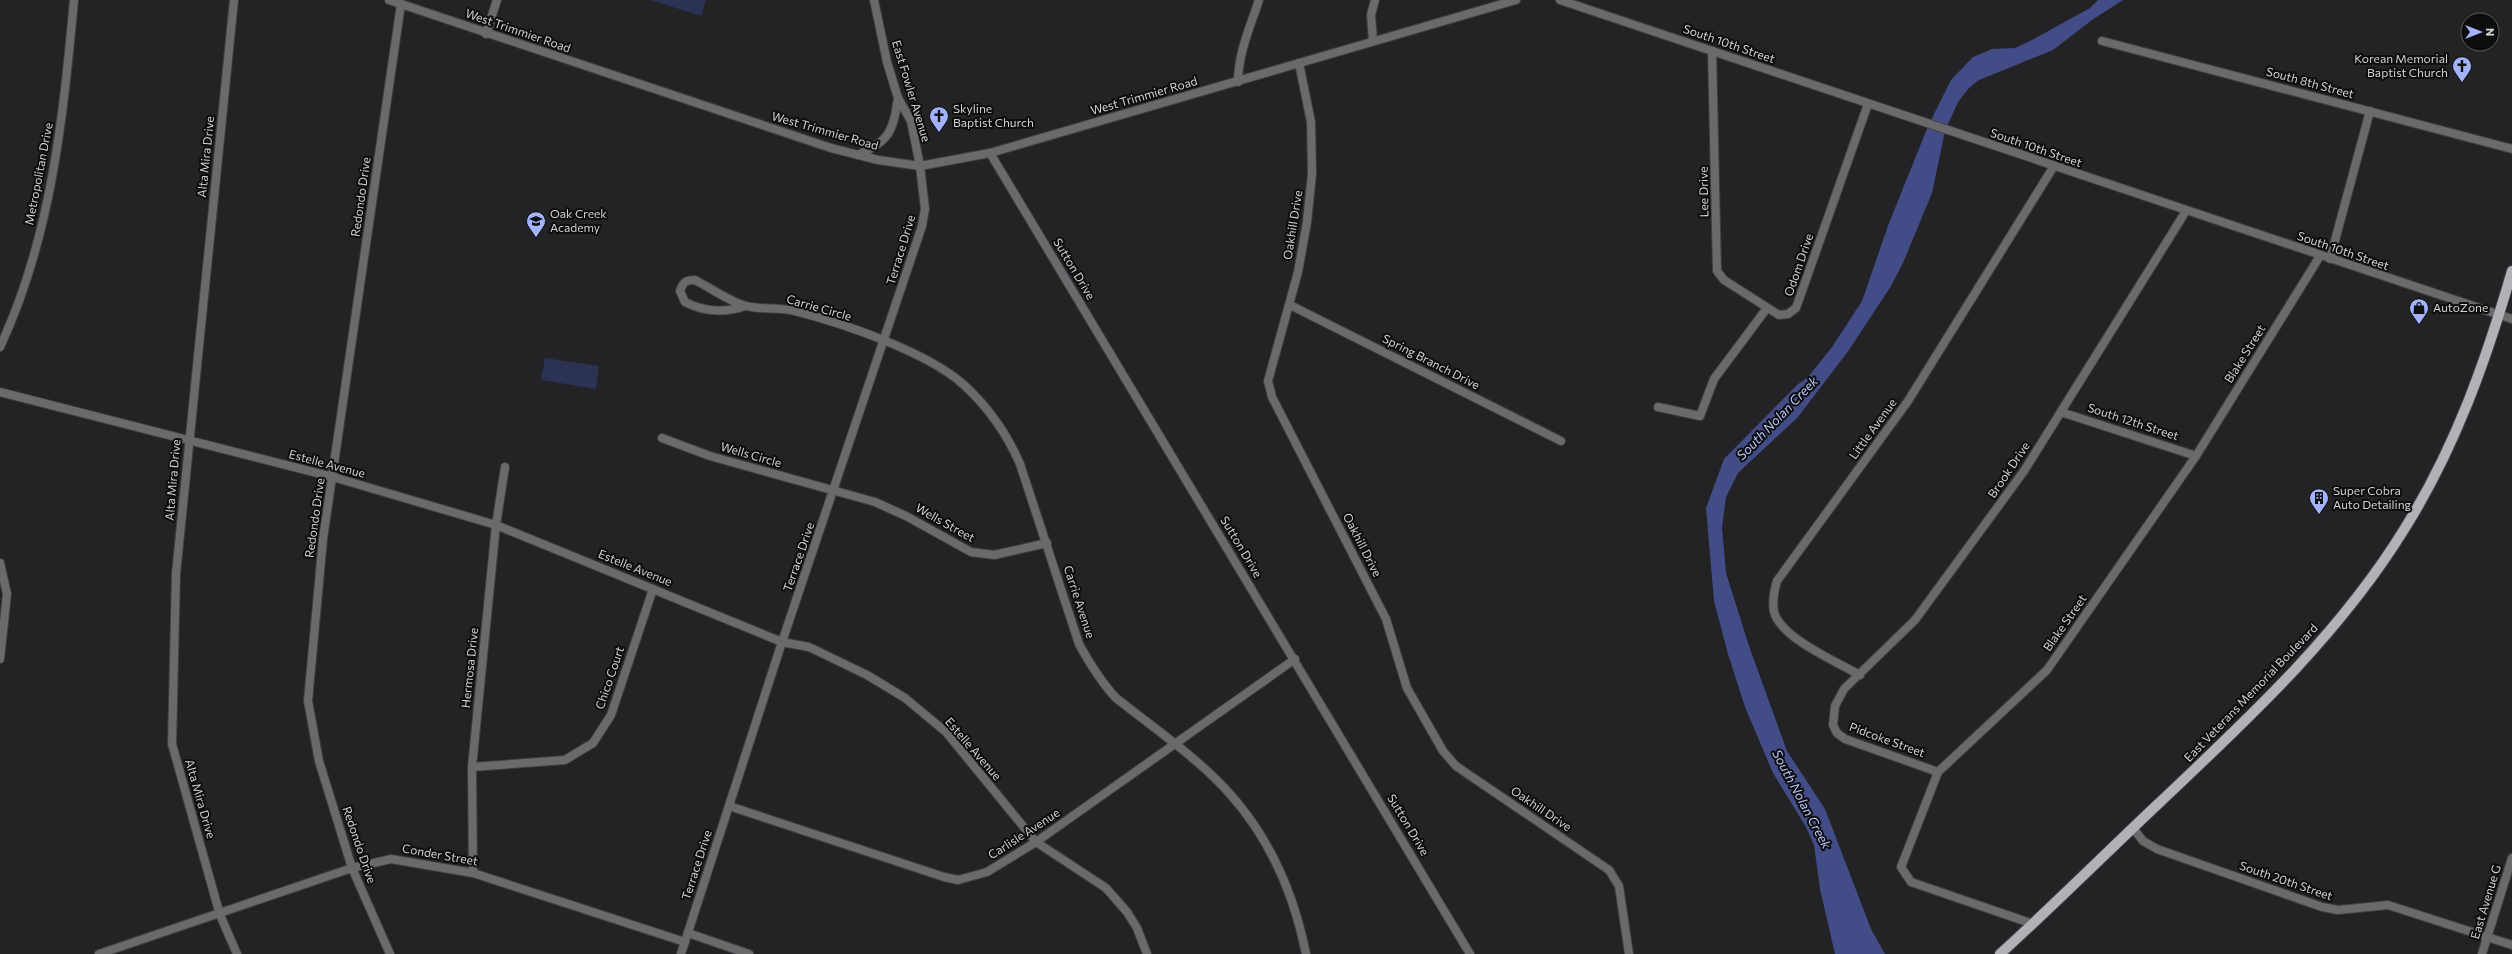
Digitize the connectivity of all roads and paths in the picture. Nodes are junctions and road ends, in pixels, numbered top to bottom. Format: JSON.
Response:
{"nodes":[{"id":1,"x":74,"y":0,"type":"edge"},
{"id":2,"x":234,"y":0,"type":"edge"},
{"id":3,"x":389,"y":0,"type":"edge"},
{"id":4,"x":497,"y":0,"type":"edge"},
{"id":5,"x":874,"y":0,"type":"edge"},
{"id":6,"x":1259,"y":0,"type":"edge"},
{"id":7,"x":1375,"y":0,"type":"edge"},
{"id":8,"x":1516,"y":0,"type":"edge"},
{"id":9,"x":1565,"y":0,"type":"edge"},
{"id":10,"x":401,"y":4,"type":"junction"},
{"id":11,"x":486,"y":34,"type":"junction"},
{"id":12,"x":2102,"y":41,"type":"dead end"},
{"id":13,"x":1373,"y":42,"type":"junction"},
{"id":14,"x":1712,"y":50,"type":"junction"},
{"id":15,"x":1299,"y":63,"type":"junction"},
{"id":16,"x":1238,"y":82,"type":"junction"},
{"id":17,"x":898,"y":98,"type":"junction"},
{"id":18,"x":1868,"y":104,"type":"junction"},
{"id":19,"x":2370,"y":111,"type":"junction"},
{"id":20,"x":2512,"y":149,"type":"edge"},
{"id":21,"x":990,"y":153,"type":"junction"},
{"id":22,"x":858,"y":155,"type":"junction"},
{"id":23,"x":920,"y":166,"type":"junction"},
{"id":24,"x":2054,"y":166,"type":"junction"},
{"id":25,"x":2186,"y":211,"type":"junction"},
{"id":26,"x":2320,"y":256,"type":"junction"},
{"id":27,"x":2330,"y":260,"type":"junction"},
{"id":28,"x":2512,"y":271,"type":"edge"},
{"id":29,"x":1290,"y":305,"type":"junction"},
{"id":30,"x":745,"y":306,"type":"junction"},
{"id":31,"x":1767,"y":308,"type":"junction"},
{"id":32,"x":2499,"y":315,"type":"junction"},
{"id":33,"x":2512,"y":319,"type":"edge"},
{"id":34,"x":884,"y":342,"type":"junction"},
{"id":35,"x":0,"y":347,"type":"edge"},
{"id":36,"x":0,"y":392,"type":"edge"},
{"id":37,"x":1658,"y":407,"type":"dead end"},
{"id":38,"x":2061,"y":412,"type":"junction"},
{"id":39,"x":662,"y":438,"type":"dead end"},
{"id":40,"x":188,"y":440,"type":"junction"},
{"id":41,"x":1561,"y":441,"type":"dead end"},
{"id":42,"x":2196,"y":456,"type":"junction"},
{"id":43,"x":505,"y":467,"type":"dead end"},
{"id":44,"x":333,"y":478,"type":"junction"},
{"id":45,"x":835,"y":490,"type":"junction"},
{"id":46,"x":496,"y":525,"type":"junction"},
{"id":47,"x":1047,"y":543,"type":"junction"},
{"id":48,"x":0,"y":563,"type":"edge"},
{"id":49,"x":653,"y":589,"type":"junction"},
{"id":50,"x":782,"y":642,"type":"junction"},
{"id":51,"x":0,"y":659,"type":"edge"},
{"id":52,"x":1295,"y":659,"type":"junction"},
{"id":53,"x":1860,"y":675,"type":"junction"},
{"id":54,"x":1833,"y":725,"type":"joint"},
{"id":55,"x":1173,"y":744,"type":"junction"},
{"id":56,"x":472,"y":767,"type":"junction"},
{"id":57,"x":1938,"y":772,"type":"junction"},
{"id":58,"x":729,"y":806,"type":"junction"},
{"id":59,"x":2133,"y":828,"type":"junction"},
{"id":60,"x":1036,"y":842,"type":"junction"},
{"id":61,"x":2512,"y":858,"type":"edge"},
{"id":62,"x":352,"y":868,"type":"junction"},
{"id":63,"x":473,"y":873,"type":"junction"},
{"id":64,"x":220,"y":914,"type":"junction"},
{"id":65,"x":2033,"y":924,"type":"junction"},
{"id":66,"x":688,"y":933,"type":"junction"},
{"id":67,"x":2488,"y":937,"type":"junction"},
{"id":68,"x":685,"y":942,"type":"junction"},
{"id":69,"x":2512,"y":945,"type":"edge"},
{"id":70,"x":99,"y":954,"type":"edge"},
{"id":71,"x":237,"y":954,"type":"edge"},
{"id":72,"x":390,"y":954,"type":"edge"},
{"id":73,"x":681,"y":954,"type":"edge"},
{"id":74,"x":748,"y":954,"type":"edge"},
{"id":75,"x":1147,"y":954,"type":"edge"},
{"id":76,"x":1306,"y":954,"type":"edge"},
{"id":77,"x":1470,"y":954,"type":"edge"},
{"id":78,"x":1629,"y":954,"type":"edge"},
{"id":79,"x":2000,"y":954,"type":"edge"},
{"id":80,"x":2482,"y":954,"type":"edge"}],
"edges":[{"from":1,"to":35,"type":"street","name":"Metropolitan Drive"},
{"from":2,"to":40,"type":"street","name":"Alta Mira Drive"},
{"from":3,"to":10,"type":"street","name":"West Trimmier Road"},
{"from":4,"to":11,"type":"street"},
{"from":5,"to":17,"type":"street","name":"East Fowler Avenue"},
{"from":6,"to":16,"type":"street"},
{"from":7,"to":13,"type":"street"},
{"from":8,"to":13,"type":"street","name":"West Trimmier Road"},
{"from":9,"to":14,"type":"street","name":"South 10th Street"},
{"from":10,"to":11,"type":"street","name":"West Trimmier Road"},
{"from":10,"to":44,"type":"street","name":"Redondo Drive"},
{"from":11,"to":22,"type":"street","name":"West Trimmier Road"},
{"from":12,"to":19,"type":"street","name":"South 8th Street"},
{"from":13,"to":15,"type":"street","name":"West Trimmier Road"},
{"from":14,"to":18,"type":"street","name":"South 10th Street"},
{"from":14,"to":31,"type":"street","name":"Lee Drive"},
{"from":15,"to":16,"type":"street","name":"West Trimmier Road"},
{"from":15,"to":29,"type":"street","name":"Oakhill Drive"},
{"from":16,"to":21,"type":"street","name":"West Trimmier Road"},
{"from":17,"to":22,"type":"street"},
{"from":17,"to":23,"type":"street","name":"East Fowler Avenue"},
{"from":18,"to":24,"type":"street","name":"South 10th Street"},
{"from":18,"to":31,"type":"street","name":"Odom Drive"},
{"from":19,"to":20,"type":"street","name":"South 8th Street"},
{"from":19,"to":27,"type":"street"},
{"from":21,"to":23,"type":"street","name":"West Trimmier Road"},
{"from":21,"to":52,"type":"street","name":"Sutton Drive"},
{"from":22,"to":23,"type":"street","name":"West Trimmier Road"},
{"from":23,"to":34,"type":"street","name":"Terrace Drive"},
{"from":24,"to":25,"type":"street","name":"South 10th Street"},
{"from":24,"to":53,"type":"street","name":"Little Avenue"},
{"from":25,"to":26,"type":"street","name":"South 10th Street"},
{"from":25,"to":38,"type":"street","name":"Brook Drive"},
{"from":26,"to":27,"type":"street","name":"South 10th Street"},
{"from":26,"to":42,"type":"street","name":"Blake Street"},
{"from":27,"to":32,"type":"street","name":"South 10th Street"},
{"from":28,"to":32,"type":"main road","name":"East Veterans Memorial Boulevard"},
{"from":29,"to":41,"type":"street","name":"Spring Branch Drive"},
{"from":29,"to":78,"type":"street","name":"Oakhill Drive"},
{"from":30,"to":30,"type":"street","name":"Carrie Circle"},
{"from":30,"to":34,"type":"street","name":"Carrie Circle"},
{"from":31,"to":37,"type":"street"},
{"from":32,"to":33,"type":"street","name":"South 10th Street"},
{"from":32,"to":59,"type":"main road","name":"East Veterans Memorial Boulevard"},
{"from":34,"to":45,"type":"street","name":"Terrace Drive"},
{"from":34,"to":47,"type":"street","name":"Carrie Avenue"},
{"from":36,"to":40,"type":"street","name":"Estelle Avenue"},
{"from":38,"to":42,"type":"street","name":"South 12th Street"},
{"from":38,"to":53,"type":"street","name":"Brook Drive"},
{"from":39,"to":45,"type":"street","name":"Wells Circle"},
{"from":40,"to":44,"type":"street","name":"Estelle Avenue"},
{"from":40,"to":64,"type":"street","name":"Alta Mira Drive"},
{"from":42,"to":57,"type":"street","name":"Blake Street"},
{"from":43,"to":46,"type":"street","name":"Hermosa Drive"},
{"from":44,"to":46,"type":"street","name":"Estelle Avenue"},
{"from":44,"to":62,"type":"street","name":"Redondo Drive"},
{"from":45,"to":47,"type":"street","name":"Wells Street"},
{"from":45,"to":50,"type":"street","name":"Terrace Drive"},
{"from":46,"to":49,"type":"street","name":"Estelle Avenue"},
{"from":46,"to":56,"type":"street","name":"Hermosa Drive"},
{"from":47,"to":55,"type":"street","name":"Carrie Avenue"},
{"from":48,"to":51,"type":"street"},
{"from":49,"to":50,"type":"street","name":"Estelle Avenue"},
{"from":49,"to":56,"type":"street","name":"Chico Court"},
{"from":50,"to":58,"type":"street","name":"Terrace Drive"},
{"from":50,"to":60,"type":"street","name":"Estelle Avenue"},
{"from":52,"to":55,"type":"street","name":"Carlisle Avenue"},
{"from":52,"to":77,"type":"street","name":"Sutton Drive"},
{"from":53,"to":54,"type":"street","name":"Brook Drive"},
{"from":54,"to":57,"type":"street","name":"Pidcoke Street"},
{"from":55,"to":60,"type":"street","name":"Carlisle Avenue"},
{"from":55,"to":76,"type":"street","name":"Carrie Avenue"},
{"from":56,"to":63,"type":"street","name":"Hermosa Drive"},
{"from":57,"to":65,"type":"street","name":"Blake Street"},
{"from":58,"to":60,"type":"street","name":"Carlisle Avenue"},
{"from":58,"to":66,"type":"street","name":"Terrace Drive"},
{"from":59,"to":65,"type":"main road","name":"East Veterans Memorial Boulevard"},
{"from":59,"to":67,"type":"street","name":"South 20th Street"},
{"from":60,"to":75,"type":"street","name":"Estelle Avenue"},
{"from":61,"to":67,"type":"street","name":"East Avenue G"},
{"from":62,"to":63,"type":"street","name":"Conder Street"},
{"from":62,"to":64,"type":"street","name":"Conder Street"},
{"from":62,"to":72,"type":"street","name":"Redondo Drive"},
{"from":63,"to":68,"type":"street","name":"Conder Street"},
{"from":64,"to":70,"type":"street","name":"Conder Street"},
{"from":64,"to":71,"type":"street","name":"Alta Mira Drive"},
{"from":65,"to":79,"type":"main road","name":"East Veterans Memorial Boulevard"},
{"from":66,"to":68,"type":"street","name":"Terrace Drive"},
{"from":66,"to":74,"type":"street"},
{"from":67,"to":69,"type":"street","name":"South 20th Street"},
{"from":67,"to":80,"type":"street","name":"East Avenue G"},
{"from":68,"to":73,"type":"street","name":"Terrace Drive"}]}
